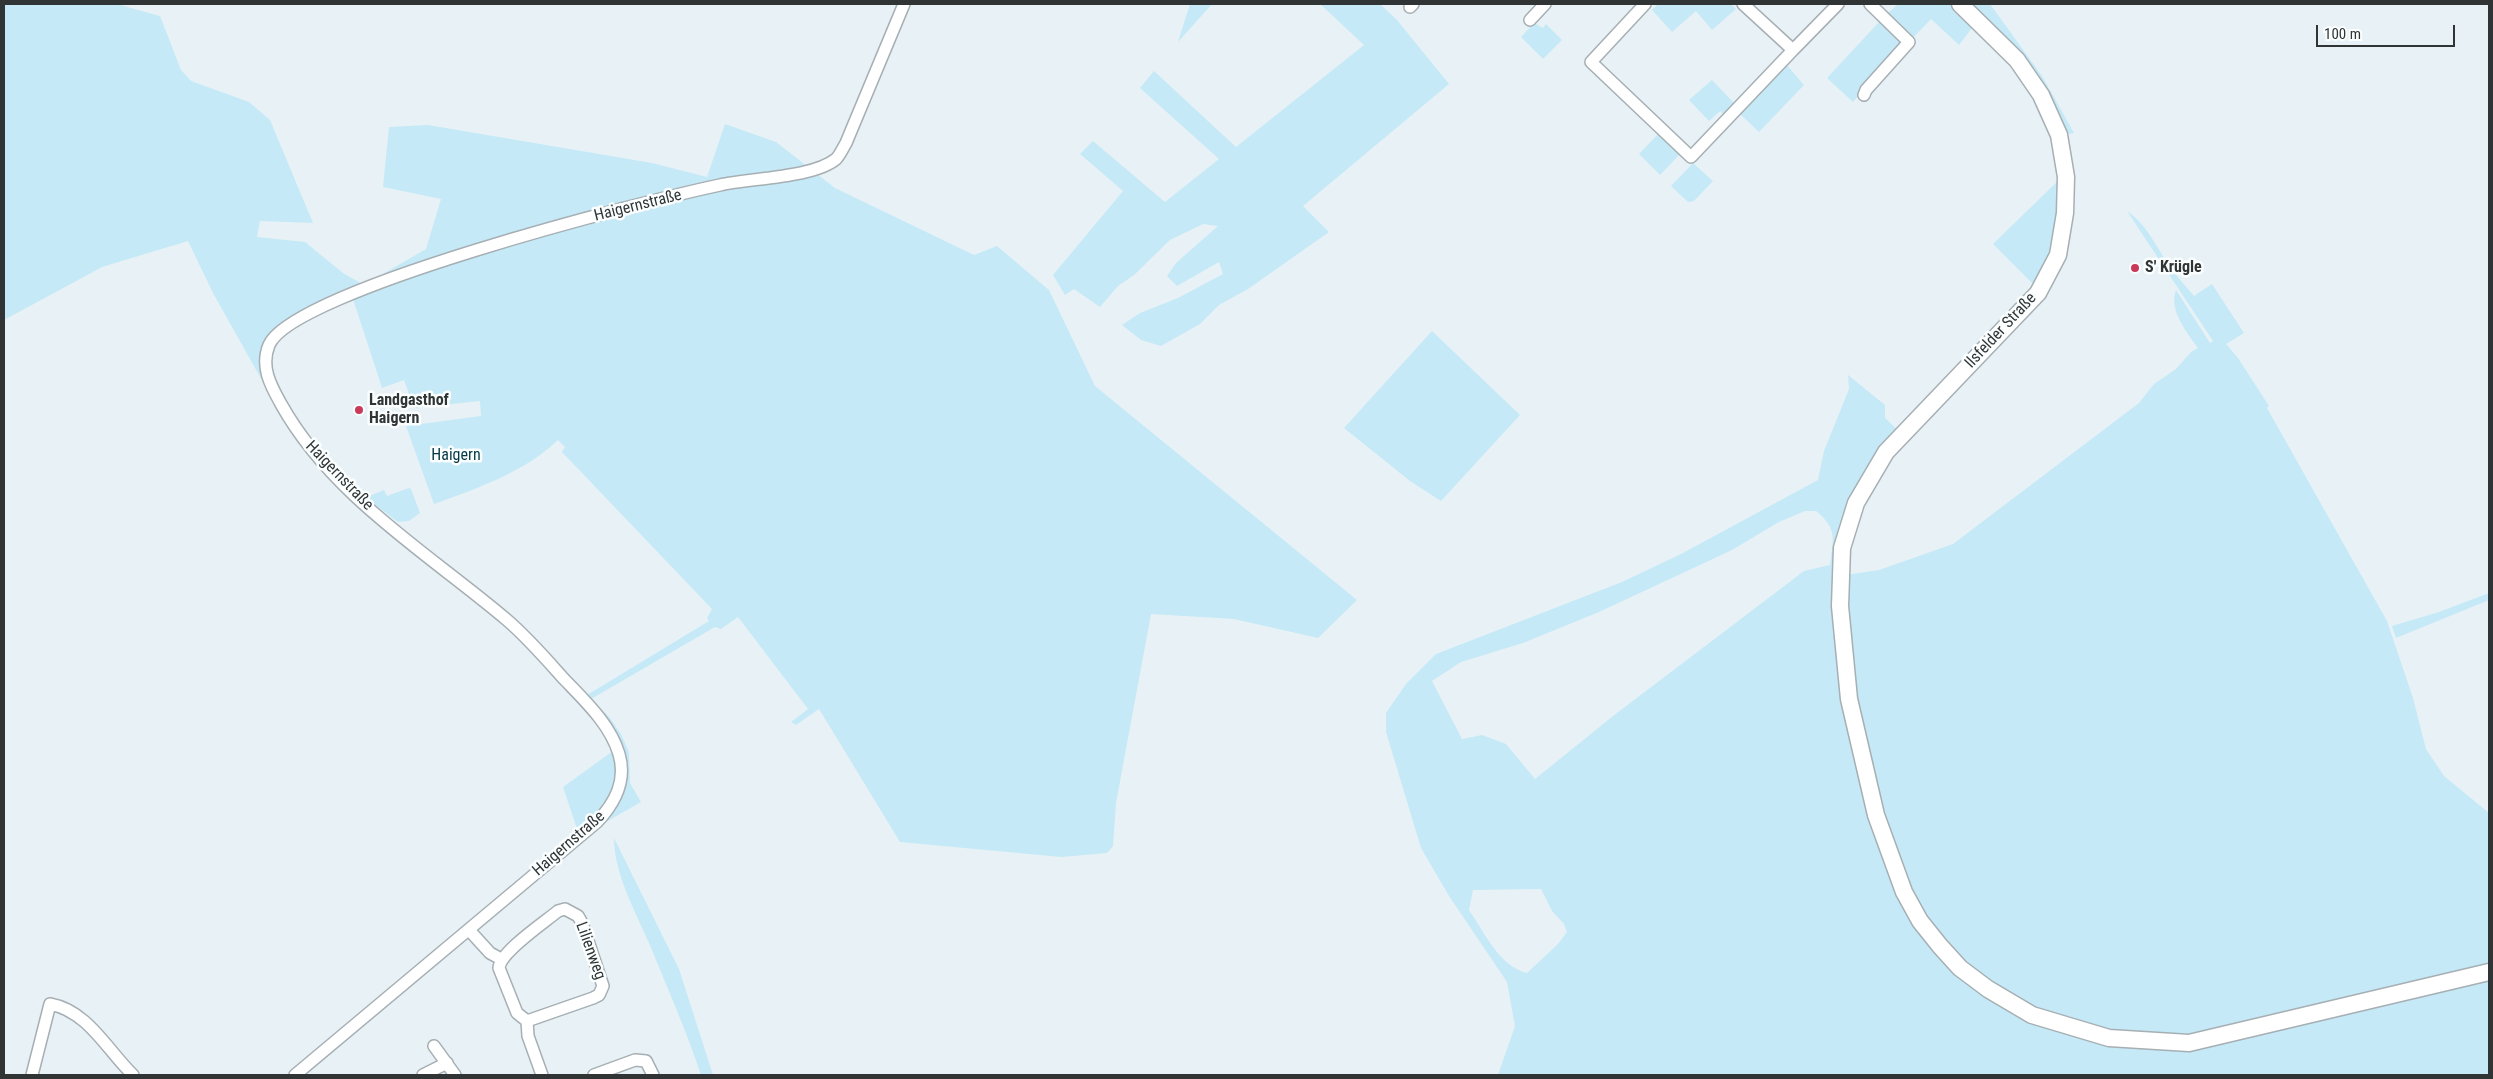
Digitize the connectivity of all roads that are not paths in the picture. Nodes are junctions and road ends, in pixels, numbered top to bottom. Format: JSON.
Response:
{"nodes":[{"id":1,"x":904,"y":4,"type":"edge"},
{"id":2,"x":1545,"y":4,"type":"edge"},
{"id":3,"x":1645,"y":4,"type":"edge"},
{"id":4,"x":1743,"y":4,"type":"edge"},
{"id":5,"x":1838,"y":4,"type":"edge"},
{"id":6,"x":1870,"y":4,"type":"edge"},
{"id":7,"x":1962,"y":4,"type":"edge"},
{"id":8,"x":1530,"y":20,"type":"dead end"},
{"id":9,"x":1793,"y":50,"type":"junction"},
{"id":10,"x":1864,"y":95,"type":"dead end"},
{"id":11,"x":469,"y":930,"type":"junction"},
{"id":12,"x":501,"y":960,"type":"junction"},
{"id":13,"x":2489,"y":972,"type":"edge"},
{"id":14,"x":527,"y":1021,"type":"junction"},
{"id":15,"x":434,"y":1046,"type":"dead end"},
{"id":16,"x":447,"y":1063,"type":"junction"},
{"id":17,"x":32,"y":1075,"type":"edge"},
{"id":18,"x":132,"y":1075,"type":"edge"},
{"id":19,"x":295,"y":1075,"type":"edge"},
{"id":20,"x":423,"y":1075,"type":"edge"},
{"id":21,"x":455,"y":1075,"type":"edge"},
{"id":22,"x":542,"y":1075,"type":"edge"},
{"id":23,"x":594,"y":1075,"type":"edge"},
{"id":24,"x":653,"y":1075,"type":"edge"}],
"edges":[{"from":1,"to":11,"type":"street","name":"Haigernstraße"},
{"from":2,"to":8,"type":"street"},
{"from":3,"to":9,"type":"street"},
{"from":4,"to":9,"type":"street"},
{"from":5,"to":9,"type":"street"},
{"from":6,"to":10,"type":"street"},
{"from":7,"to":13,"type":"main road","name":"Ilsfelder Straße"},
{"from":11,"to":12,"type":"street"},
{"from":11,"to":19,"type":"street","name":"Haigernstraße"},
{"from":12,"to":14,"type":"street"},
{"from":12,"to":14,"type":"street","name":"Lilienweg"},
{"from":14,"to":22,"type":"street"},
{"from":15,"to":16,"type":"street"},
{"from":16,"to":20,"type":"street"},
{"from":16,"to":21,"type":"street"},
{"from":17,"to":18,"type":"street"},
{"from":23,"to":24,"type":"street"}]}
